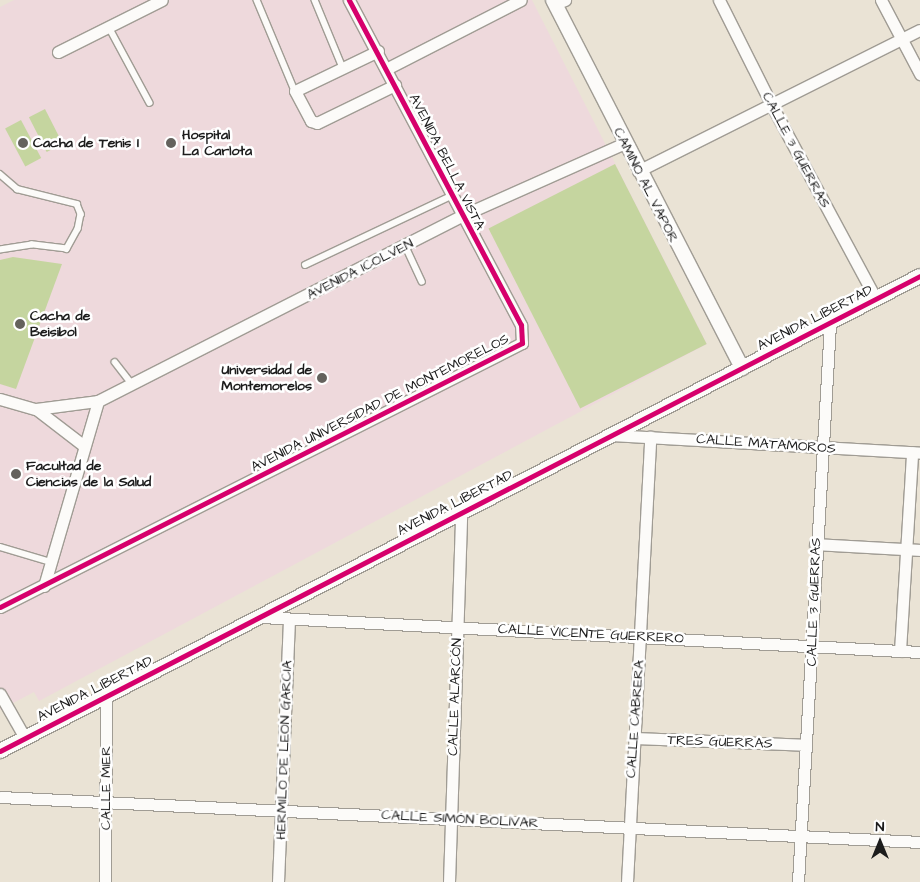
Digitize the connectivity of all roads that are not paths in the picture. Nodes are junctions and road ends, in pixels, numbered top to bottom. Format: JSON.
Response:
{"nodes":[{"id":1,"x":162,"y":0,"type":"edge"},
{"id":2,"x":257,"y":0,"type":"edge"},
{"id":3,"x":315,"y":0,"type":"edge"},
{"id":4,"x":350,"y":0,"type":"edge"},
{"id":5,"x":521,"y":0,"type":"edge"},
{"id":6,"x":719,"y":0,"type":"edge"},
{"id":7,"x":881,"y":0,"type":"edge"},
{"id":8,"x":558,"y":1,"type":"edge"},
{"id":9,"x":109,"y":27,"type":"junction"},
{"id":10,"x":920,"y":30,"type":"edge"},
{"id":11,"x":902,"y":39,"type":"junction"},
{"id":12,"x":378,"y":51,"type":"junction"},
{"id":13,"x":58,"y":52,"type":"dead end"},
{"id":14,"x":344,"y":68,"type":"junction"},
{"id":15,"x":388,"y":68,"type":"junction"},
{"id":16,"x":920,"y":74,"type":"edge"},
{"id":17,"x":395,"y":85,"type":"junction"},
{"id":18,"x":295,"y":91,"type":"junction"},
{"id":19,"x":150,"y":103,"type":"dead end"},
{"id":20,"x":772,"y":106,"type":"junction"},
{"id":21,"x":624,"y":143,"type":"junction"},
{"id":22,"x":638,"y":171,"type":"junction"},
{"id":23,"x":0,"y":174,"type":"edge"},
{"id":24,"x":451,"y":196,"type":"junction"},
{"id":25,"x":461,"y":216,"type":"junction"},
{"id":26,"x":406,"y":247,"type":"junction"},
{"id":27,"x":0,"y":250,"type":"edge"},
{"id":28,"x":304,"y":265,"type":"dead end"},
{"id":29,"x":920,"y":276,"type":"edge"},
{"id":30,"x":422,"y":281,"type":"dead end"},
{"id":31,"x":876,"y":299,"type":"junction"},
{"id":32,"x":830,"y":323,"type":"junction"},
{"id":33,"x":523,"y":335,"type":"joint"},
{"id":34,"x":115,"y":362,"type":"dead end"},
{"id":35,"x":742,"y":368,"type":"junction"},
{"id":36,"x":132,"y":384,"type":"junction"},
{"id":37,"x":0,"y":399,"type":"edge"},
{"id":38,"x":98,"y":401,"type":"junction"},
{"id":39,"x":36,"y":409,"type":"junction"},
{"id":40,"x":612,"y":435,"type":"junction"},
{"id":41,"x":650,"y":437,"type":"junction"},
{"id":42,"x":84,"y":446,"type":"junction"},
{"id":43,"x":822,"y":448,"type":"junction"},
{"id":44,"x":916,"y":452,"type":"edge"},
{"id":45,"x":461,"y":512,"type":"junction"},
{"id":46,"x":815,"y":544,"type":"junction"},
{"id":47,"x":0,"y":548,"type":"edge"},
{"id":48,"x":906,"y":549,"type":"junction"},
{"id":49,"x":920,"y":550,"type":"edge"},
{"id":50,"x":51,"y":562,"type":"junction"},
{"id":51,"x":44,"y":586,"type":"junction"},
{"id":52,"x":5,"y":605,"type":"edge"},
{"id":53,"x":0,"y":613,"type":"edge"},
{"id":54,"x":261,"y":617,"type":"junction"},
{"id":55,"x":289,"y":619,"type":"junction"},
{"id":56,"x":458,"y":628,"type":"junction"},
{"id":57,"x":640,"y":636,"type":"junction"},
{"id":58,"x":813,"y":648,"type":"junction"},
{"id":59,"x":900,"y":651,"type":"junction"},
{"id":60,"x":920,"y":652,"type":"edge"},
{"id":61,"x":0,"y":694,"type":"edge"},
{"id":62,"x":106,"y":694,"type":"junction"},
{"id":63,"x":24,"y":738,"type":"junction"},
{"id":64,"x":634,"y":738,"type":"junction"},
{"id":65,"x":805,"y":745,"type":"junction"},
{"id":66,"x":0,"y":751,"type":"edge"},
{"id":67,"x":0,"y":797,"type":"edge"},
{"id":68,"x":106,"y":801,"type":"junction"},
{"id":69,"x":282,"y":811,"type":"junction"},
{"id":70,"x":450,"y":818,"type":"junction"},
{"id":71,"x":629,"y":827,"type":"junction"},
{"id":72,"x":800,"y":836,"type":"junction"},
{"id":73,"x":920,"y":842,"type":"edge"},
{"id":74,"x":105,"y":882,"type":"edge"},
{"id":75,"x":278,"y":882,"type":"edge"},
{"id":76,"x":450,"y":882,"type":"edge"},
{"id":77,"x":627,"y":882,"type":"edge"},
{"id":78,"x":798,"y":882,"type":"edge"}],
"edges":[{"from":1,"to":9,"type":"street"},
{"from":2,"to":18,"type":"lane"},
{"from":3,"to":14,"type":"lane"},
{"from":4,"to":12,"type":"street","name":"AVENIDA BELLA VISTA"},
{"from":5,"to":15,"type":"street"},
{"from":6,"to":20,"type":"street","name":"CALLE 3 GUERRAS"},
{"from":7,"to":11,"type":"street"},
{"from":8,"to":21,"type":"street","name":"CAMINO AL VAPOR"},
{"from":9,"to":13,"type":"street"},
{"from":9,"to":19,"type":"lane"},
{"from":10,"to":11,"type":"street"},
{"from":11,"to":16,"type":"street"},
{"from":11,"to":20,"type":"street"},
{"from":12,"to":14,"type":"street"},
{"from":12,"to":15,"type":"street","name":"AVENIDA BELLA VISTA"},
{"from":14,"to":18,"type":"street"},
{"from":15,"to":17,"type":"street","name":"AVENIDA BELLA VISTA"},
{"from":17,"to":18,"type":"street"},
{"from":17,"to":24,"type":"street","name":"AVENIDA BELLA VISTA"},
{"from":20,"to":22,"type":"street"},
{"from":20,"to":31,"type":"street","name":"CALLE 3 GUERRAS"},
{"from":21,"to":22,"type":"street","name":"CAMINO AL VAPOR"},
{"from":21,"to":25,"type":"street","name":"AVENIDA ICOLVEN"},
{"from":22,"to":35,"type":"street","name":"CAMINO AL VAPOR"},
{"from":23,"to":27,"type":"lane"},
{"from":24,"to":25,"type":"street","name":"AVENIDA BELLA VISTA"},
{"from":24,"to":28,"type":"lane"},
{"from":25,"to":26,"type":"street","name":"AVENIDA ICOLVEN"},
{"from":25,"to":33,"type":"street","name":"AVENIDA BELLA VISTA"},
{"from":26,"to":30,"type":"lane"},
{"from":26,"to":36,"type":"street","name":"AVENIDA ICOLVEN"},
{"from":29,"to":31,"type":"street","name":"AVENIDA LIBERTAD"},
{"from":31,"to":32,"type":"street","name":"AVENIDA LIBERTAD"},
{"from":32,"to":35,"type":"street","name":"AVENIDA LIBERTAD"},
{"from":32,"to":43,"type":"street","name":"CALLE 3 GUERRAS"},
{"from":33,"to":51,"type":"street","name":"AVENIDA UNIVERSIDAD DE MONTEMORELOS"},
{"from":34,"to":36,"type":"lane"},
{"from":35,"to":40,"type":"street","name":"AVENIDA LIBERTAD"},
{"from":36,"to":38,"type":"street","name":"AVENIDA ICOLVEN"},
{"from":37,"to":39,"type":"street"},
{"from":38,"to":39,"type":"street","name":"AVENIDA ICOLVEN"},
{"from":38,"to":42,"type":"street"},
{"from":39,"to":42,"type":"street"},
{"from":40,"to":41,"type":"street","name":"CALLE MATAMOROS"},
{"from":40,"to":45,"type":"street","name":"AVENIDA LIBERTAD"},
{"from":41,"to":43,"type":"street","name":"CALLE MATAMOROS"},
{"from":41,"to":57,"type":"street","name":"CALLE CABRERA"},
{"from":42,"to":50,"type":"street"},
{"from":43,"to":44,"type":"street","name":"CALLE MATAMOROS"},
{"from":43,"to":46,"type":"street","name":"CALLE 3 GUERRAS"},
{"from":44,"to":48,"type":"street"},
{"from":45,"to":54,"type":"street","name":"AVENIDA LIBERTAD"},
{"from":45,"to":56,"type":"street","name":"CALLE ALARCÓN"},
{"from":46,"to":48,"type":"street"},
{"from":46,"to":58,"type":"street","name":"CALLE 3 GUERRAS"},
{"from":47,"to":50,"type":"lane"},
{"from":48,"to":49,"type":"street"},
{"from":48,"to":59,"type":"street"},
{"from":50,"to":51,"type":"street"},
{"from":51,"to":52,"type":"street","name":"AVENIDA UNIVERSIDAD DE MONTEMORELOS"},
{"from":52,"to":53,"type":"street"},
{"from":54,"to":55,"type":"street","name":"CALLE VICENTE GUERRERO"},
{"from":54,"to":62,"type":"street","name":"AVENIDA LIBERTAD"},
{"from":55,"to":56,"type":"street","name":"CALLE VICENTE GUERRERO"},
{"from":55,"to":69,"type":"street","name":"HERMILO DE LEON GARCIA"},
{"from":56,"to":57,"type":"street","name":"CALLE VICENTE GUERRERO"},
{"from":56,"to":70,"type":"street","name":"CALLE ALARCÓN"},
{"from":57,"to":58,"type":"street","name":"CALLE VICENTE GUERRERO"},
{"from":57,"to":64,"type":"street","name":"CALLE CABRERA"},
{"from":58,"to":59,"type":"street","name":"CALLE VICENTE GUERRERO"},
{"from":58,"to":65,"type":"street","name":"CALLE 3 GUERRAS"},
{"from":59,"to":60,"type":"street","name":"CALLE VICENTE GUERRERO"},
{"from":61,"to":63,"type":"street"},
{"from":62,"to":63,"type":"street","name":"AVENIDA LIBERTAD"},
{"from":62,"to":68,"type":"street","name":"CALLE MIER"},
{"from":63,"to":66,"type":"street","name":"AVENIDA LIBERTAD"},
{"from":64,"to":65,"type":"street","name":"TRES GUERRAS"},
{"from":64,"to":71,"type":"street","name":"CALLE CABRERA"},
{"from":65,"to":72,"type":"street","name":"CALLE 3 GUERRAS"},
{"from":67,"to":68,"type":"street","name":"CALLE SIMÓN BOLÍVAR"},
{"from":68,"to":69,"type":"street","name":"CALLE SIMÓN BOLÍVAR"},
{"from":68,"to":74,"type":"street","name":"CALLE MIER"},
{"from":69,"to":70,"type":"street","name":"CALLE SIMÓN BOLÍVAR"},
{"from":69,"to":75,"type":"street","name":"HERMILO DE LEON GARCIA"},
{"from":70,"to":71,"type":"street","name":"CALLE SIMÓN BOLÍVAR"},
{"from":70,"to":76,"type":"street","name":"CALLE ALARCÓN"},
{"from":71,"to":72,"type":"street","name":"CALLE SIMÓN BOLÍVAR"},
{"from":71,"to":77,"type":"street","name":"CALLE CABRERA"},
{"from":72,"to":73,"type":"street","name":"CALLE SIMÓN BOLÍVAR"},
{"from":72,"to":78,"type":"street","name":"CALLE 3 GUERRAS"}]}
